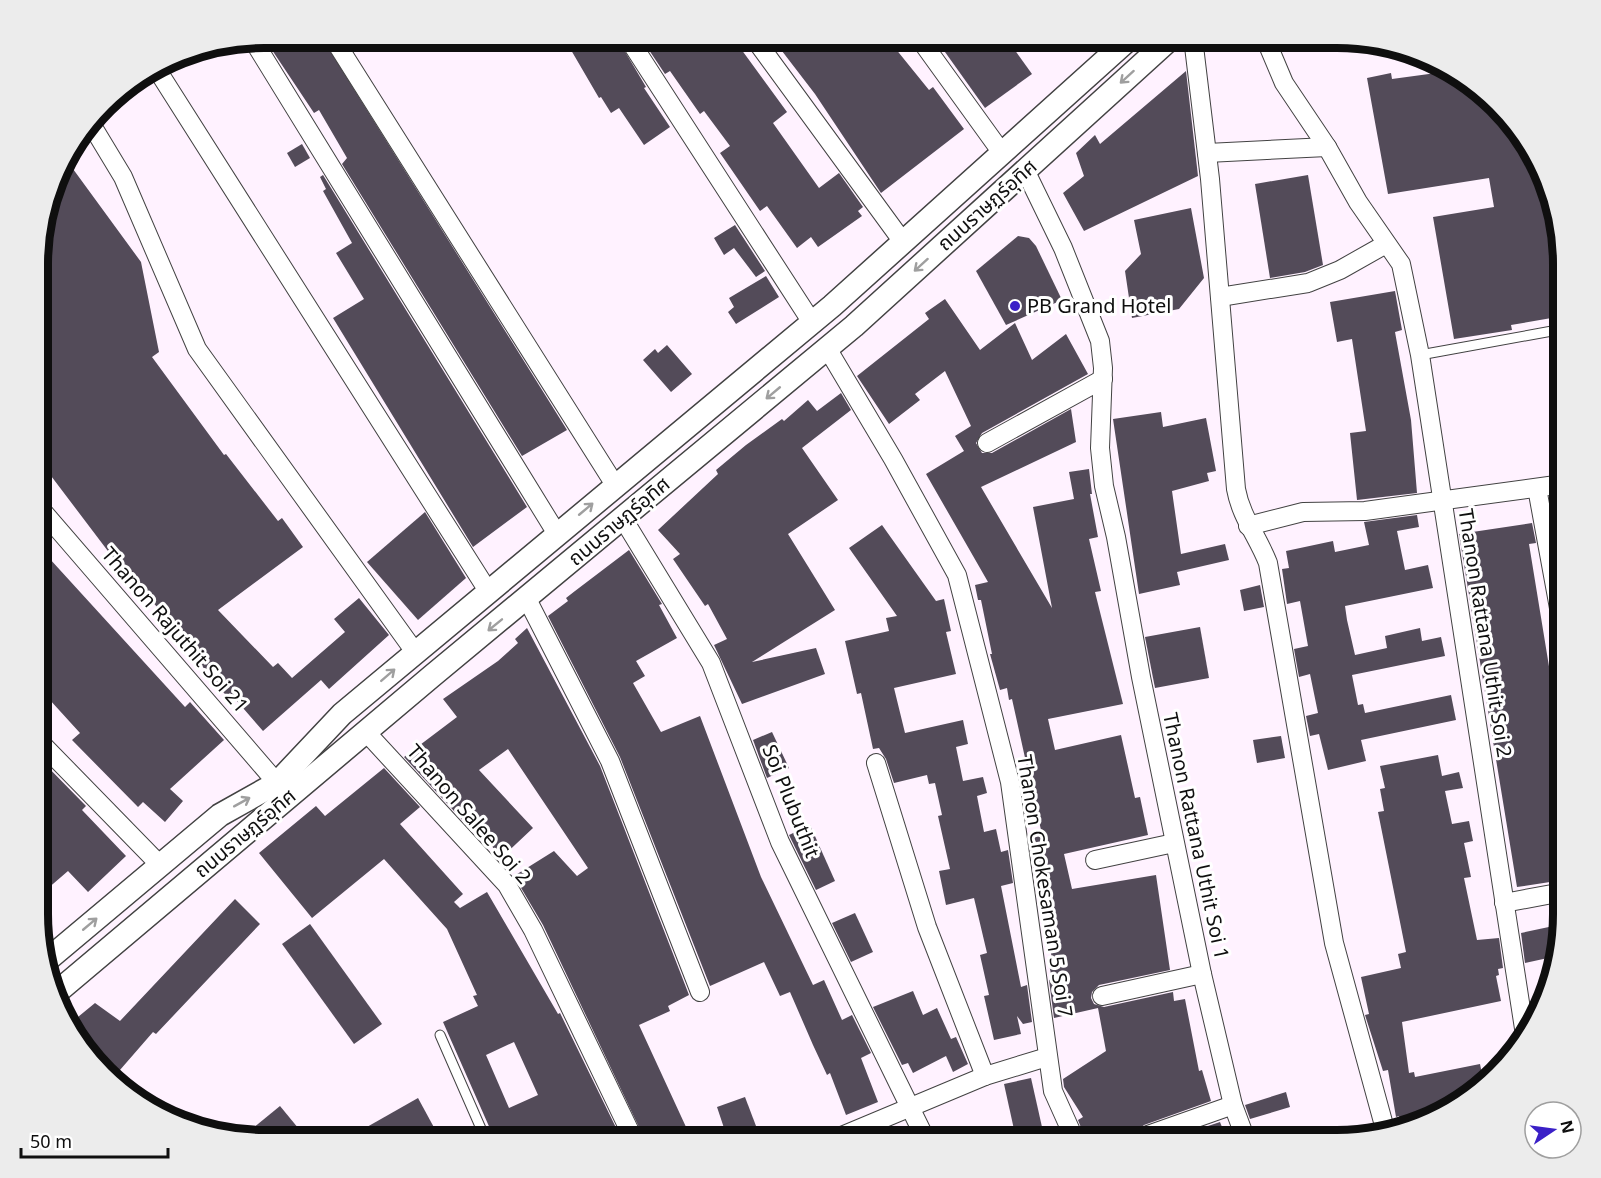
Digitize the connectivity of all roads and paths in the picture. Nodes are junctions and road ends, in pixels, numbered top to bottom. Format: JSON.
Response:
{"nodes":[{"id":1,"x":258,"y":48,"type":"edge"},
{"id":2,"x":339,"y":48,"type":"edge"},
{"id":3,"x":634,"y":48,"type":"edge"},
{"id":4,"x":761,"y":48,"type":"edge"},
{"id":5,"x":926,"y":48,"type":"edge"},
{"id":6,"x":1114,"y":48,"type":"edge"},
{"id":7,"x":1160,"y":48,"type":"edge"},
{"id":8,"x":1194,"y":48,"type":"edge"},
{"id":9,"x":1269,"y":48,"type":"edge"},
{"id":10,"x":160,"y":75,"type":"edge"},
{"id":11,"x":95,"y":131,"type":"edge"},
{"id":12,"x":1327,"y":147,"type":"junction"},
{"id":13,"x":1002,"y":153,"type":"junction"},
{"id":14,"x":1207,"y":153,"type":"junction"},
{"id":15,"x":1025,"y":170,"type":"junction"},
{"id":16,"x":903,"y":242,"type":"junction"},
{"id":17,"x":1386,"y":244,"type":"junction"},
{"id":18,"x":1220,"y":297,"type":"junction"},
{"id":19,"x":811,"y":321,"type":"junction"},
{"id":20,"x":1553,"y":331,"type":"edge"},
{"id":21,"x":827,"y":348,"type":"junction"},
{"id":22,"x":1420,"y":355,"type":"junction"},
{"id":23,"x":1103,"y":379,"type":"junction"},
{"id":24,"x":701,"y":414,"type":"junction"},
{"id":25,"x":722,"y":435,"type":"junction"},
{"id":26,"x":987,"y":443,"type":"dead end"},
{"id":27,"x":615,"y":485,"type":"junction"},
{"id":28,"x":1553,"y":486,"type":"edge"},
{"id":29,"x":1537,"y":488,"type":"junction"},
{"id":30,"x":1442,"y":502,"type":"junction"},
{"id":31,"x":48,"y":517,"type":"edge"},
{"id":32,"x":622,"y":517,"type":"junction"},
{"id":33,"x":1248,"y":526,"type":"junction"},
{"id":34,"x":557,"y":534,"type":"junction"},
{"id":35,"x":1553,"y":575,"type":"edge"},
{"id":36,"x":488,"y":591,"type":"junction"},
{"id":37,"x":527,"y":600,"type":"junction"},
{"id":38,"x":415,"y":652,"type":"junction"},
{"id":39,"x":366,"y":732,"type":"junction"},
{"id":40,"x":48,"y":750,"type":"edge"},
{"id":41,"x":876,"y":763,"type":"dead end"},
{"id":42,"x":277,"y":783,"type":"junction"},
{"id":43,"x":1174,"y":843,"type":"junction"},
{"id":44,"x":1095,"y":860,"type":"dead end"},
{"id":45,"x":160,"y":865,"type":"junction"},
{"id":46,"x":1553,"y":894,"type":"edge"},
{"id":47,"x":1504,"y":903,"type":"junction"},
{"id":48,"x":51,"y":949,"type":"edge"},
{"id":49,"x":1202,"y":974,"type":"junction"},
{"id":50,"x":61,"y":989,"type":"edge"},
{"id":51,"x":700,"y":992,"type":"dead end"},
{"id":52,"x":1102,"y":996,"type":"dead end"},
{"id":53,"x":1524,"y":1022,"type":"edge"},
{"id":54,"x":440,"y":1035,"type":"dead end"},
{"id":55,"x":1047,"y":1057,"type":"junction"},
{"id":56,"x":986,"y":1076,"type":"junction"},
{"id":57,"x":1233,"y":1105,"type":"junction"},
{"id":58,"x":908,"y":1108,"type":"junction"},
{"id":59,"x":1384,"y":1125,"type":"edge"},
{"id":60,"x":482,"y":1130,"type":"edge"},
{"id":61,"x":629,"y":1130,"type":"edge"},
{"id":62,"x":856,"y":1130,"type":"edge"},
{"id":63,"x":920,"y":1130,"type":"edge"},
{"id":64,"x":1071,"y":1130,"type":"edge"},
{"id":65,"x":1164,"y":1130,"type":"edge"},
{"id":66,"x":1242,"y":1130,"type":"edge"}],
"edges":[{"from":1,"to":34,"type":"street"},
{"from":2,"to":27,"type":"street"},
{"from":3,"to":19,"type":"street"},
{"from":4,"to":16,"type":"street"},
{"from":5,"to":13,"type":"street"},
{"from":6,"to":13,"type":"street","name":"ถนนราษฏร์อุทิศ"},
{"from":7,"to":15,"type":"street","name":"ถนนราษฏร์อุทิศ","one_way":true},
{"from":8,"to":14,"type":"street"},
{"from":9,"to":12,"type":"street","name":"Thanon Rattana Uthit Soi 2"},
{"from":10,"to":36,"type":"street"},
{"from":11,"to":38,"type":"street"},
{"from":12,"to":14,"type":"street"},
{"from":12,"to":17,"type":"street","name":"Thanon Rattana Uthit Soi 2"},
{"from":13,"to":16,"type":"street","name":"ถนนราษฏร์อุทิศ"},
{"from":14,"to":18,"type":"street"},
{"from":15,"to":21,"type":"street","name":"ถนนราษฏร์อุทิศ","one_way":true},
{"from":15,"to":23,"type":"street","name":"Thanon Rattana Uthit Soi 1"},
{"from":16,"to":19,"type":"street","name":"ถนนราษฏร์อุทิศ"},
{"from":17,"to":18,"type":"street"},
{"from":17,"to":22,"type":"street","name":"Thanon Rattana Uthit Soi 2"},
{"from":18,"to":33,"type":"street"},
{"from":19,"to":24,"type":"street","name":"ถนนราษฏร์อุทิศ"},
{"from":20,"to":22,"type":"lane"},
{"from":21,"to":25,"type":"street","name":"ถนนราษฏร์อุทิศ","one_way":true},
{"from":21,"to":55,"type":"street","name":"Thanon Chokesaman 5 Soi 7"},
{"from":22,"to":30,"type":"street","name":"Thanon Rattana Uthit Soi 2"},
{"from":23,"to":26,"type":"street"},
{"from":23,"to":43,"type":"street","name":"Thanon Rattana Uthit Soi 1"},
{"from":24,"to":25,"type":"street"},
{"from":24,"to":27,"type":"street","name":"ถนนราษฏร์อุทิศ"},
{"from":25,"to":32,"type":"street","name":"ถนนราษฏร์อุทิศ"},
{"from":34,"to":27,"type":"street","name":"ถนนราษฏร์อุทิศ","one_way":true},
{"from":28,"to":29,"type":"street"},
{"from":29,"to":30,"type":"street"},
{"from":29,"to":35,"type":"street"},
{"from":30,"to":33,"type":"street"},
{"from":30,"to":47,"type":"street","name":"Thanon Rattana Uthit Soi 2"},
{"from":31,"to":42,"type":"street","name":"Thanon Rajuthit Soi 21"},
{"from":32,"to":37,"type":"street","name":"ถนนราษฏร์อุทิศ"},
{"from":32,"to":58,"type":"street","name":"Soi Plubuthit"},
{"from":33,"to":59,"type":"street"},
{"from":34,"to":36,"type":"street","name":"ถนนราษฏร์อุทิศ"},
{"from":36,"to":38,"type":"street","name":"ถนนราษฏร์อุทิศ"},
{"from":37,"to":39,"type":"street","name":"ถนนราษฏร์อุทิศ","one_way":true},
{"from":37,"to":51,"type":"street"},
{"from":42,"to":38,"type":"street","name":"ถนนราษฏร์อุทิศ","one_way":true},
{"from":39,"to":50,"type":"street","name":"ถนนราษฏร์อุทิศ"},
{"from":39,"to":61,"type":"street","name":"Thanon Salee Soi 2"},
{"from":40,"to":45,"type":"street"},
{"from":41,"to":56,"type":"street"},
{"from":45,"to":42,"type":"street","name":"ถนนราษฏร์อุทิศ","one_way":true},
{"from":43,"to":44,"type":"street"},
{"from":43,"to":49,"type":"street","name":"Thanon Rattana Uthit Soi 1"},
{"from":48,"to":45,"type":"street","name":"ถนนราษฏร์อุทิศ","one_way":true},
{"from":46,"to":47,"type":"street"},
{"from":47,"to":53,"type":"street","name":"Thanon Rattana Uthit Soi 2"},
{"from":49,"to":52,"type":"street"},
{"from":49,"to":57,"type":"street","name":"Thanon Rattana Uthit Soi 1"},
{"from":54,"to":60,"type":"lane"},
{"from":55,"to":56,"type":"street"},
{"from":55,"to":64,"type":"street","name":"Thanon Chokesaman 5 Soi 7"},
{"from":56,"to":58,"type":"street"},
{"from":57,"to":65,"type":"street"},
{"from":57,"to":66,"type":"street","name":"Thanon Rattana Uthit Soi 1"},
{"from":58,"to":62,"type":"street"},
{"from":58,"to":63,"type":"street","name":"Soi Plubuthit"}]}
